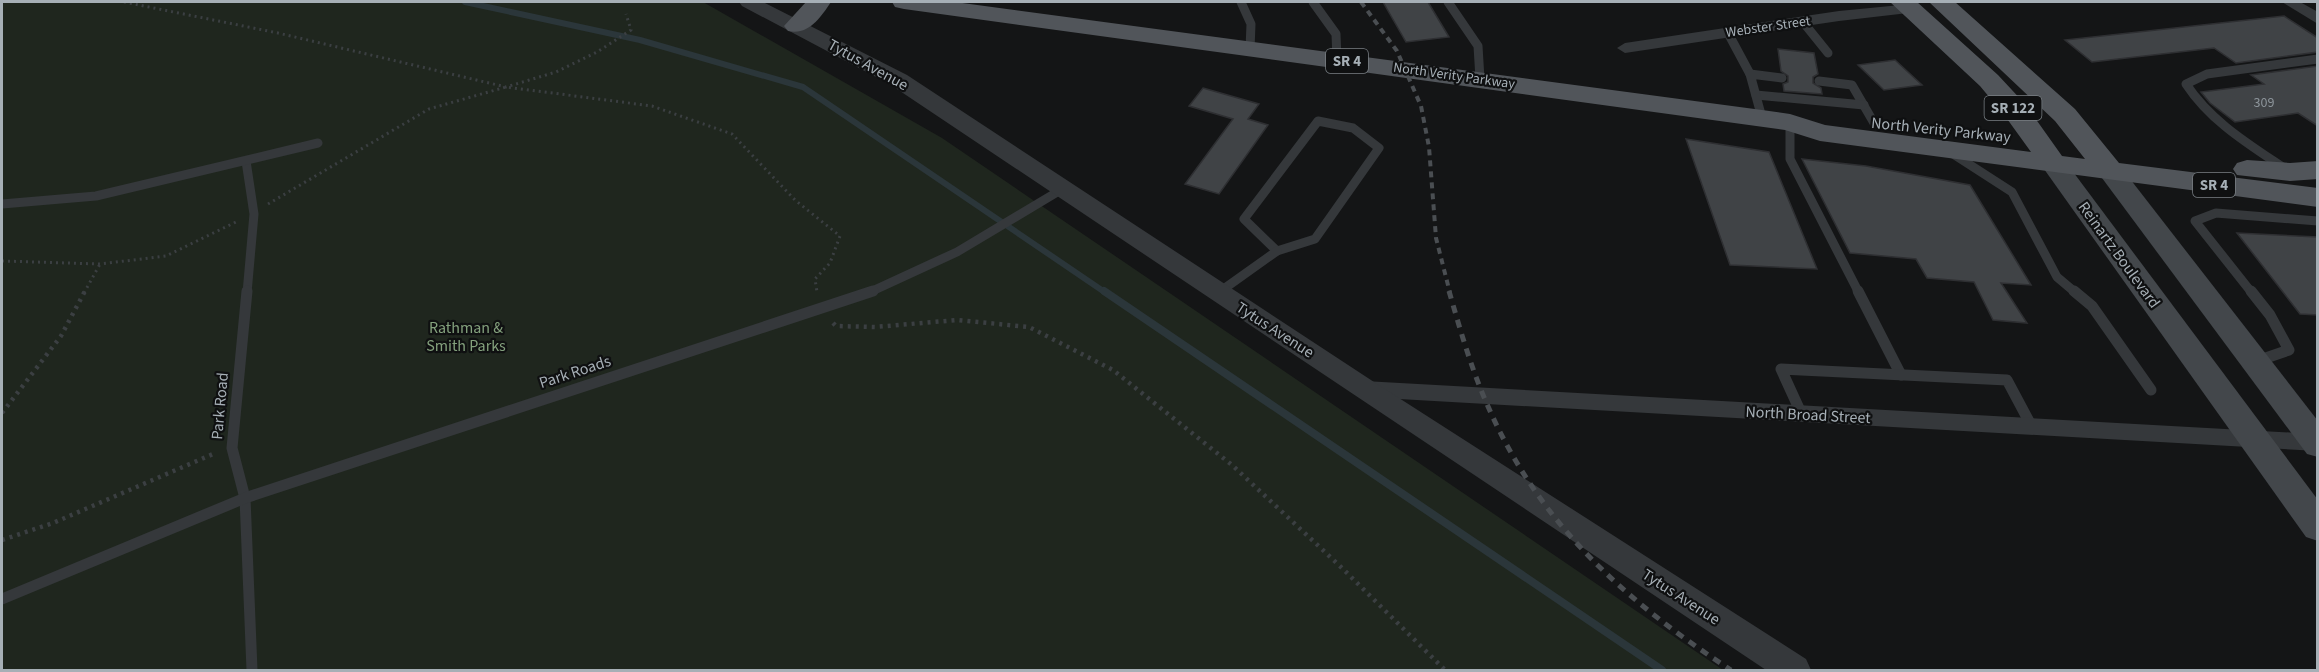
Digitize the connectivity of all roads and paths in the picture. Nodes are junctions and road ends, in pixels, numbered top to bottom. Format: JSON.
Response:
{"nodes":[{"id":1,"x":124,"y":2,"type":"edge"},
{"id":2,"x":749,"y":2,"type":"edge"},
{"id":3,"x":819,"y":2,"type":"edge"},
{"id":4,"x":904,"y":2,"type":"edge"},
{"id":5,"x":1241,"y":2,"type":"edge"},
{"id":6,"x":1313,"y":2,"type":"edge"},
{"id":7,"x":1448,"y":2,"type":"edge"},
{"id":8,"x":1823,"y":2,"type":"edge"},
{"id":9,"x":1941,"y":2,"type":"edge"},
{"id":10,"x":2290,"y":2,"type":"edge"},
{"id":11,"x":1906,"y":5,"type":"edge"},
{"id":12,"x":626,"y":14,"type":"dead end"},
{"id":13,"x":1839,"y":16,"type":"junction"},
{"id":14,"x":2318,"y":19,"type":"edge"},
{"id":15,"x":1803,"y":22,"type":"junction"},
{"id":16,"x":796,"y":26,"type":"junction"},
{"id":17,"x":1728,"y":33,"type":"junction"},
{"id":18,"x":1625,"y":48,"type":"dead end"},
{"id":19,"x":1250,"y":49,"type":"junction"},
{"id":20,"x":1828,"y":53,"type":"dead end"},
{"id":21,"x":2318,"y":59,"type":"edge"},
{"id":22,"x":1337,"y":60,"type":"junction"},
{"id":23,"x":1750,"y":74,"type":"junction"},
{"id":24,"x":1782,"y":78,"type":"dead end"},
{"id":25,"x":1480,"y":79,"type":"junction"},
{"id":26,"x":1819,"y":81,"type":"dead end"},
{"id":27,"x":506,"y":87,"type":"junction"},
{"id":28,"x":1759,"y":107,"type":"junction"},
{"id":29,"x":1869,"y":114,"type":"junction"},
{"id":30,"x":1790,"y":122,"type":"junction"},
{"id":31,"x":2035,"y":139,"type":"junction"},
{"id":32,"x":318,"y":143,"type":"dead end"},
{"id":33,"x":2092,"y":148,"type":"junction"},
{"id":34,"x":1946,"y":149,"type":"junction"},
{"id":35,"x":246,"y":161,"type":"junction"},
{"id":36,"x":2053,"y":163,"type":"junction"},
{"id":37,"x":2304,"y":171,"type":"edge"},
{"id":38,"x":2111,"y":172,"type":"junction"},
{"id":39,"x":1064,"y":188,"type":"junction"},
{"id":40,"x":2318,"y":198,"type":"edge"},
{"id":41,"x":2,"y":204,"type":"edge"},
{"id":42,"x":254,"y":214,"type":"junction"},
{"id":43,"x":2318,"y":221,"type":"edge"},
{"id":44,"x":1277,"y":251,"type":"junction"},
{"id":45,"x":2,"y":261,"type":"edge"},
{"id":46,"x":100,"y":264,"type":"junction"},
{"id":47,"x":1218,"y":293,"type":"junction"},
{"id":48,"x":818,"y":298,"type":"dead end"},
{"id":49,"x":829,"y":317,"type":"dead end"},
{"id":50,"x":2254,"y":362,"type":"junction"},
{"id":51,"x":1901,"y":375,"type":"junction"},
{"id":52,"x":1364,"y":389,"type":"junction"},
{"id":53,"x":2151,"y":390,"type":"dead end"},
{"id":54,"x":2,"y":412,"type":"edge"},
{"id":55,"x":1802,"y":415,"type":"junction"},
{"id":56,"x":2032,"y":427,"type":"junction"},
{"id":57,"x":2251,"y":439,"type":"junction"},
{"id":58,"x":2317,"y":444,"type":"edge"},
{"id":59,"x":213,"y":454,"type":"dead end"},
{"id":60,"x":245,"y":498,"type":"junction"},
{"id":61,"x":2318,"y":527,"type":"edge"},
{"id":62,"x":2,"y":540,"type":"edge"},
{"id":63,"x":2,"y":599,"type":"edge"},
{"id":64,"x":252,"y":670,"type":"edge"},
{"id":65,"x":1445,"y":670,"type":"edge"},
{"id":66,"x":1794,"y":670,"type":"edge"}],
"edges":[{"from":1,"to":27,"type":"path"},
{"from":2,"to":16,"type":"street","name":"Tytus Avenue"},
{"from":3,"to":16,"type":"main road"},
{"from":4,"to":19,"type":"main road","name":"North Verity Parkway","number":"SR 4"},
{"from":5,"to":19,"type":"lane"},
{"from":6,"to":22,"type":"lane"},
{"from":7,"to":25,"type":"lane"},
{"from":8,"to":13,"type":"street"},
{"from":9,"to":33,"type":"main road"},
{"from":10,"to":14,"type":"street"},
{"from":11,"to":13,"type":"street","name":"Webster Street"},
{"from":11,"to":31,"type":"main road","name":"Reinartz Boulevard","number":"SR 122"},
{"from":12,"to":27,"type":"path"},
{"from":13,"to":15,"type":"street","name":"Webster Street"},
{"from":15,"to":17,"type":"street","name":"Webster Street"},
{"from":15,"to":20,"type":"lane"},
{"from":16,"to":39,"type":"street","name":"Tytus Avenue"},
{"from":17,"to":18,"type":"street","name":"Webster Street"},
{"from":17,"to":23,"type":"lane"},
{"from":19,"to":22,"type":"main road","name":"North Verity Parkway","number":"SR 4"},
{"from":21,"to":37,"type":"lane"},
{"from":22,"to":25,"type":"main road","name":"North Verity Parkway","number":"SR 4"},
{"from":23,"to":24,"type":"lane"},
{"from":23,"to":28,"type":"lane"},
{"from":25,"to":28,"type":"main road","name":"North Verity Parkway","number":"SR 4"},
{"from":26,"to":29,"type":"lane"},
{"from":27,"to":42,"type":"path"},
{"from":27,"to":48,"type":"path"},
{"from":28,"to":29,"type":"lane"},
{"from":28,"to":30,"type":"main road","name":"North Verity Parkway","number":"SR 4"},
{"from":29,"to":30,"type":"main road","name":"North Verity Parkway","number":"SR 4"},
{"from":29,"to":31,"type":"main road","name":"North Verity Parkway","number":"SR 4"},
{"from":30,"to":34,"type":"main road","name":"North Verity Parkway","number":"SR 4"},
{"from":30,"to":51,"type":"lane"},
{"from":31,"to":33,"type":"main road","name":"North Verity Parkway","number":"SR 4"},
{"from":31,"to":36,"type":"main road","name":"Reinartz Boulevard","number":"SR 122"},
{"from":32,"to":35,"type":"lane"},
{"from":33,"to":37,"type":"main road","number":"SR 4"},
{"from":33,"to":38,"type":"main road"},
{"from":34,"to":36,"type":"main road","name":"North Verity Parkway","number":"SR 4"},
{"from":34,"to":53,"type":"lane"},
{"from":35,"to":41,"type":"lane"},
{"from":35,"to":42,"type":"lane","name":"Park Road"},
{"from":36,"to":38,"type":"main road","number":"SR 4"},
{"from":36,"to":57,"type":"main road","name":"Reinartz Boulevard","number":"SR 122"},
{"from":38,"to":40,"type":"main road","number":"SR 4"},
{"from":38,"to":50,"type":"main road"},
{"from":39,"to":47,"type":"street","name":"Tytus Avenue"},
{"from":39,"to":60,"type":"lane","name":"Park Roads"},
{"from":42,"to":46,"type":"path"},
{"from":42,"to":60,"type":"lane","name":"Park Road"},
{"from":43,"to":50,"type":"lane"},
{"from":44,"to":44,"type":"lane"},
{"from":44,"to":47,"type":"lane"},
{"from":45,"to":46,"type":"path"},
{"from":46,"to":54,"type":"path"},
{"from":47,"to":52,"type":"street","name":"Tytus Avenue"},
{"from":49,"to":65,"type":"path"},
{"from":50,"to":58,"type":"main road"},
{"from":51,"to":55,"type":"lane"},
{"from":51,"to":56,"type":"lane"},
{"from":52,"to":55,"type":"street","name":"North Broad Street"},
{"from":52,"to":66,"type":"street","name":"Tytus Avenue"},
{"from":55,"to":56,"type":"street","name":"North Broad Street"},
{"from":56,"to":57,"type":"street","name":"North Broad Street"},
{"from":57,"to":58,"type":"street","name":"North Broad Street"},
{"from":57,"to":61,"type":"main road","name":"Reinartz Boulevard","number":"SR 122"},
{"from":59,"to":62,"type":"path"},
{"from":60,"to":63,"type":"lane"},
{"from":60,"to":64,"type":"lane"}]}
